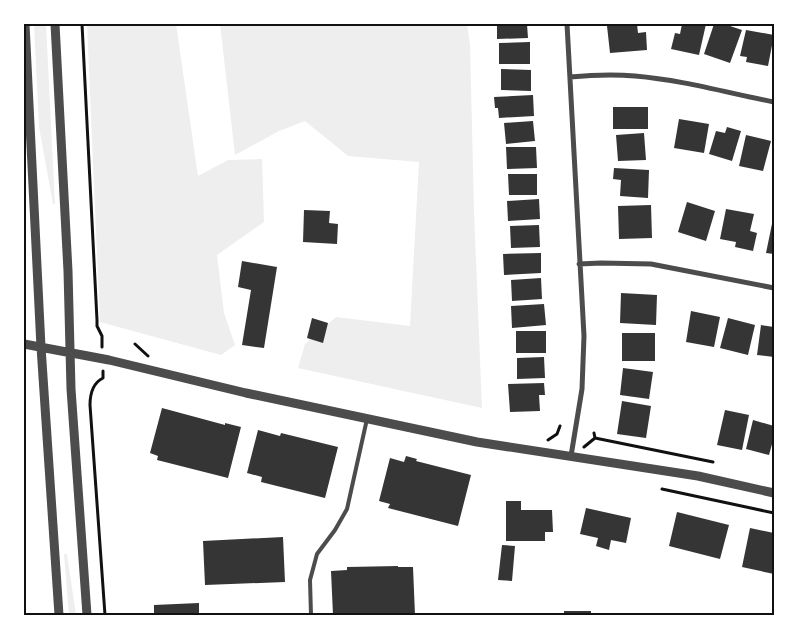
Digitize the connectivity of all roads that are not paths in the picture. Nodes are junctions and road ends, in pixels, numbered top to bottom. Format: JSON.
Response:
{"nodes":[{"id":1,"x":25,"y":24,"type":"edge"},
{"id":2,"x":55,"y":24,"type":"edge"},
{"id":3,"x":567,"y":24,"type":"edge"},
{"id":4,"x":570,"y":77,"type":"junction"},
{"id":5,"x":774,"y":102,"type":"edge"},
{"id":6,"x":579,"y":264,"type":"junction"},
{"id":7,"x":774,"y":288,"type":"edge"},
{"id":8,"x":24,"y":344,"type":"edge"},
{"id":9,"x":41,"y":347,"type":"junction"},
{"id":10,"x":70,"y":353,"type":"junction"},
{"id":11,"x":367,"y":420,"type":"junction"},
{"id":12,"x":571,"y":456,"type":"junction"},
{"id":13,"x":774,"y":493,"type":"edge"},
{"id":14,"x":59,"y":615,"type":"edge"},
{"id":15,"x":87,"y":615,"type":"edge"},
{"id":16,"x":311,"y":615,"type":"edge"}],
"edges":[{"from":1,"to":9,"type":"street"},
{"from":2,"to":10,"type":"street"},
{"from":3,"to":4,"type":"street"},
{"from":4,"to":5,"type":"street"},
{"from":4,"to":6,"type":"street"},
{"from":6,"to":7,"type":"street"},
{"from":6,"to":12,"type":"street"},
{"from":8,"to":9,"type":"street"},
{"from":9,"to":10,"type":"street"},
{"from":9,"to":14,"type":"street"},
{"from":10,"to":11,"type":"street"},
{"from":10,"to":15,"type":"street"},
{"from":11,"to":12,"type":"street"},
{"from":11,"to":16,"type":"lane"},
{"from":12,"to":13,"type":"street"}]}
